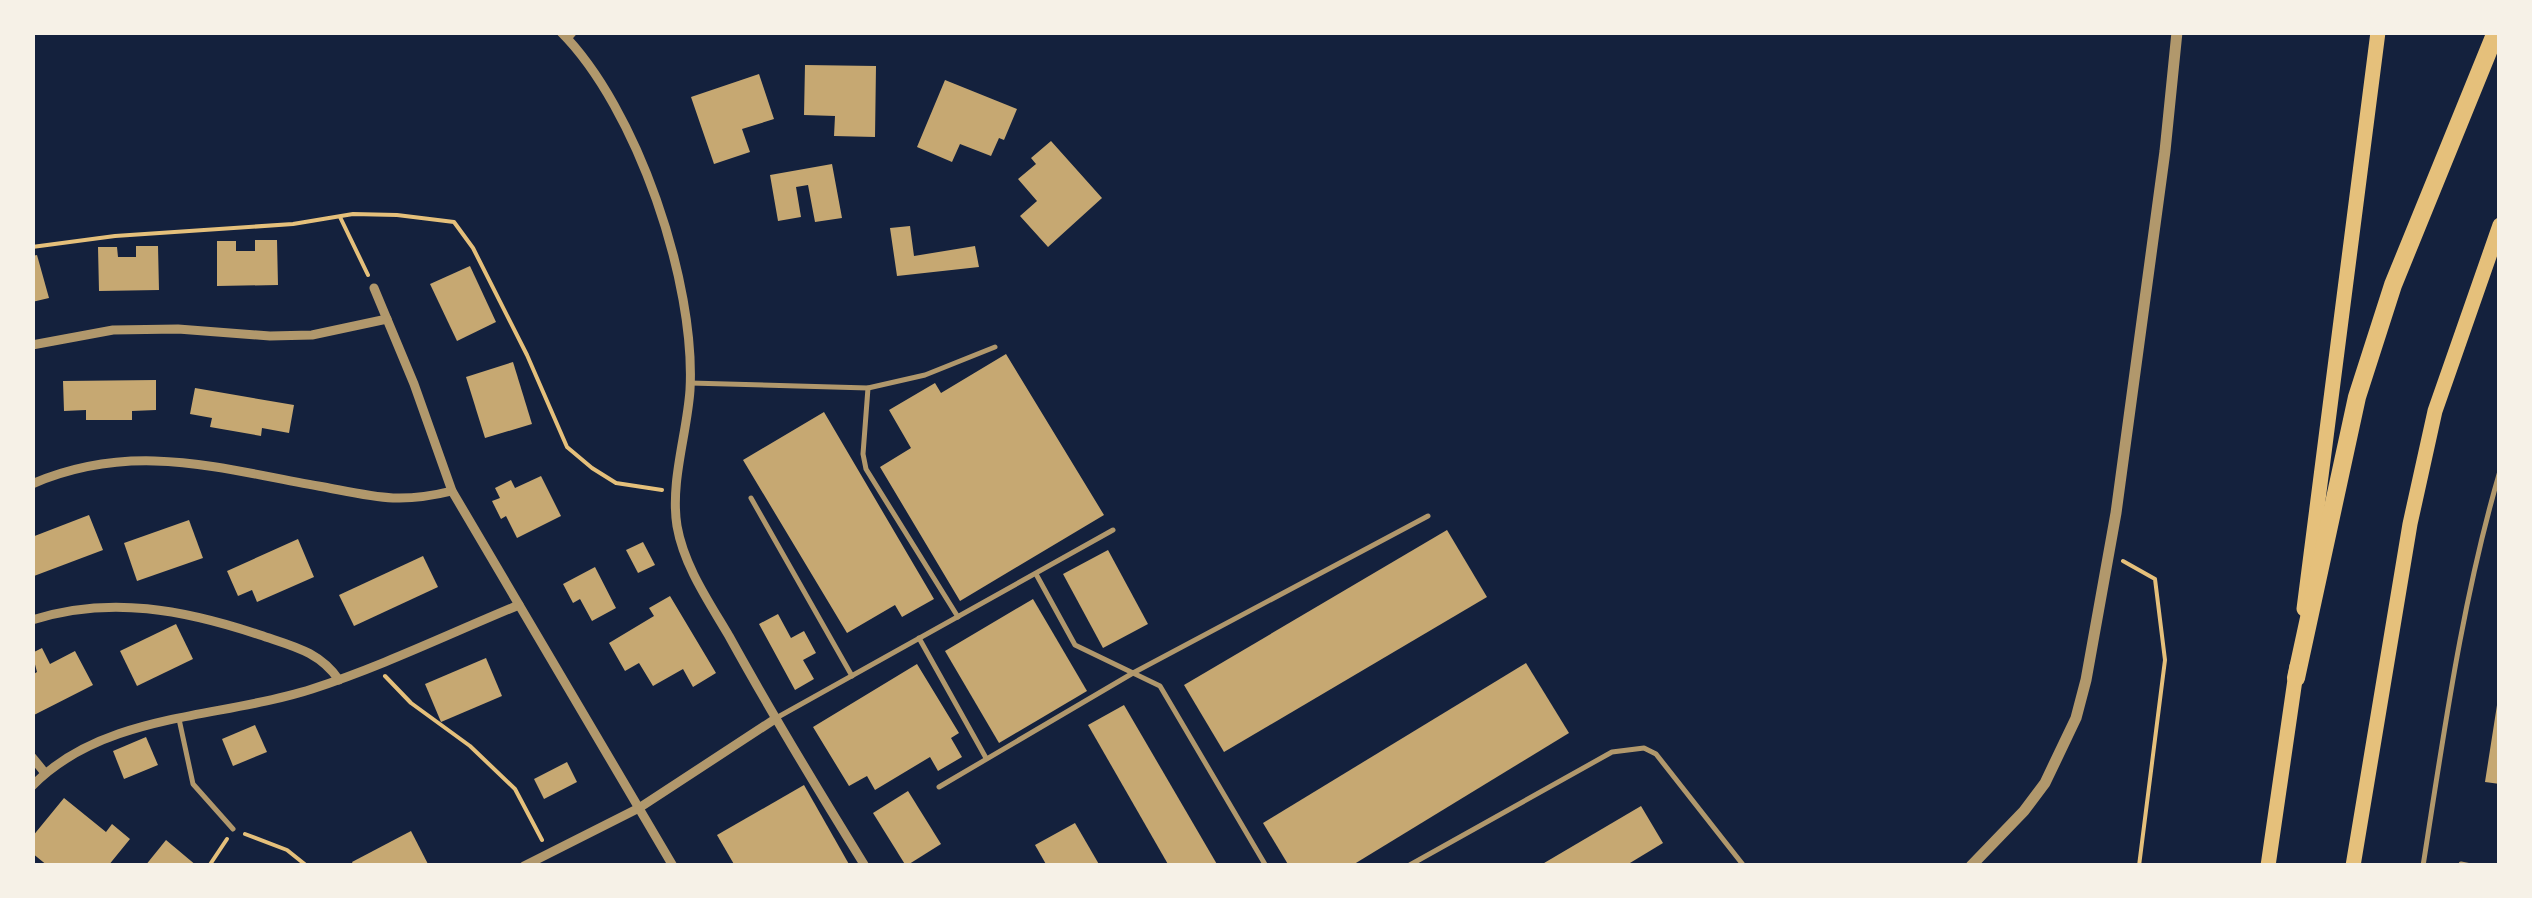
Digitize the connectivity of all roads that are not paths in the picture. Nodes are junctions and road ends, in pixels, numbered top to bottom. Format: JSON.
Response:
{"nodes":[{"id":1,"x":2177,"y":32,"type":"edge"},
{"id":2,"x":2378,"y":32,"type":"edge"},
{"id":3,"x":2496,"y":32,"type":"edge"},
{"id":4,"x":568,"y":35,"type":"edge"},
{"id":5,"x":2500,"y":225,"type":"edge"},
{"id":6,"x":374,"y":288,"type":"road end"},
{"id":7,"x":388,"y":320,"type":"junction"},
{"id":8,"x":32,"y":345,"type":"edge"},
{"id":9,"x":995,"y":347,"type":"dead end"},
{"id":10,"x":690,"y":383,"type":"junction"},
{"id":11,"x":868,"y":388,"type":"junction"},
{"id":12,"x":2500,"y":471,"type":"edge"},
{"id":13,"x":32,"y":484,"type":"edge"},
{"id":14,"x":452,"y":491,"type":"junction"},
{"id":15,"x":751,"y":498,"type":"dead end"},
{"id":16,"x":1428,"y":516,"type":"dead end"},
{"id":17,"x":1113,"y":530,"type":"dead end"},
{"id":18,"x":1036,"y":574,"type":"junction"},
{"id":19,"x":519,"y":604,"type":"junction"},
{"id":20,"x":958,"y":617,"type":"junction"},
{"id":21,"x":32,"y":620,"type":"edge"},
{"id":22,"x":919,"y":638,"type":"junction"},
{"id":23,"x":1133,"y":673,"type":"junction"},
{"id":24,"x":852,"y":676,"type":"junction"},
{"id":25,"x":2296,"y":678,"type":"junction"},
{"id":26,"x":338,"y":680,"type":"junction"},
{"id":27,"x":775,"y":718,"type":"junction"},
{"id":28,"x":179,"y":719,"type":"junction"},
{"id":29,"x":32,"y":758,"type":"edge"},
{"id":30,"x":987,"y":759,"type":"junction"},
{"id":31,"x":45,"y":773,"type":"junction"},
{"id":32,"x":32,"y":786,"type":"edge"},
{"id":33,"x":939,"y":786,"type":"dead end"},
{"id":34,"x":639,"y":808,"type":"junction"},
{"id":35,"x":233,"y":829,"type":"road end"},
{"id":36,"x":549,"y":854,"type":"junction"},
{"id":37,"x":2462,"y":864,"type":"edge"},
{"id":38,"x":524,"y":866,"type":"edge"},
{"id":39,"x":555,"y":866,"type":"edge"},
{"id":40,"x":674,"y":866,"type":"edge"},
{"id":41,"x":865,"y":866,"type":"edge"},
{"id":42,"x":1266,"y":866,"type":"edge"},
{"id":43,"x":1408,"y":866,"type":"edge"},
{"id":44,"x":1744,"y":866,"type":"edge"},
{"id":45,"x":1971,"y":866,"type":"edge"},
{"id":46,"x":2268,"y":866,"type":"edge"},
{"id":47,"x":2353,"y":866,"type":"edge"},
{"id":48,"x":2423,"y":866,"type":"edge"},
{"id":49,"x":2471,"y":866,"type":"edge"}],
"edges":[{"from":1,"to":45,"type":"street"},
{"from":2,"to":25,"type":"highway"},
{"from":3,"to":25,"type":"highway"},
{"from":4,"to":10,"type":"street"},
{"from":5,"to":47,"type":"highway"},
{"from":6,"to":7,"type":"street"},
{"from":7,"to":8,"type":"street"},
{"from":7,"to":14,"type":"street"},
{"from":9,"to":11,"type":"lane"},
{"from":10,"to":11,"type":"lane"},
{"from":10,"to":27,"type":"street"},
{"from":11,"to":20,"type":"lane"},
{"from":12,"to":48,"type":"lane"},
{"from":13,"to":14,"type":"street"},
{"from":14,"to":19,"type":"street"},
{"from":15,"to":24,"type":"lane"},
{"from":16,"to":23,"type":"lane"},
{"from":17,"to":18,"type":"lane"},
{"from":18,"to":20,"type":"lane"},
{"from":18,"to":23,"type":"lane"},
{"from":19,"to":26,"type":"street"},
{"from":19,"to":34,"type":"street"},
{"from":20,"to":22,"type":"lane"},
{"from":21,"to":26,"type":"street"},
{"from":22,"to":24,"type":"lane"},
{"from":22,"to":30,"type":"lane"},
{"from":23,"to":30,"type":"lane"},
{"from":23,"to":42,"type":"lane"},
{"from":24,"to":27,"type":"lane"},
{"from":25,"to":46,"type":"highway"},
{"from":26,"to":28,"type":"street"},
{"from":27,"to":34,"type":"street"},
{"from":27,"to":41,"type":"street"},
{"from":28,"to":31,"type":"street"},
{"from":28,"to":35,"type":"lane"},
{"from":29,"to":31,"type":"street"},
{"from":30,"to":33,"type":"lane"},
{"from":31,"to":32,"type":"street"},
{"from":34,"to":36,"type":"street"},
{"from":34,"to":40,"type":"street"},
{"from":36,"to":38,"type":"street"},
{"from":36,"to":39,"type":"street"},
{"from":37,"to":49,"type":"lane"},
{"from":43,"to":44,"type":"lane"}]}
